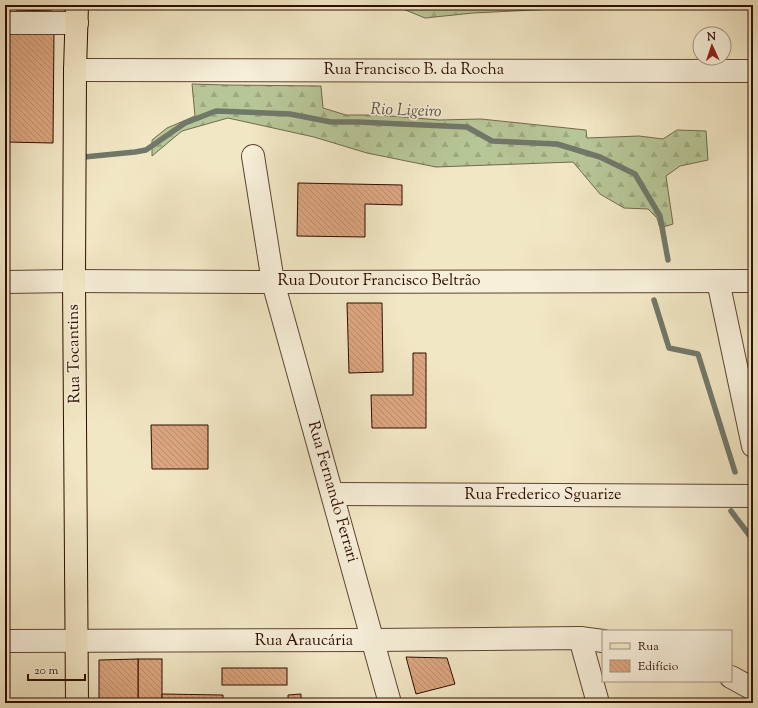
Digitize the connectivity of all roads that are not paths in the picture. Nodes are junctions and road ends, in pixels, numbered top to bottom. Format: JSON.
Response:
{"nodes":[{"id":1,"x":77,"y":14,"type":"edge"},
{"id":2,"x":5,"y":23,"type":"edge"},
{"id":3,"x":75,"y":70,"type":"junction"},
{"id":4,"x":753,"y":71,"type":"edge"},
{"id":5,"x":253,"y":156,"type":"dead end"},
{"id":6,"x":74,"y":281,"type":"junction"},
{"id":7,"x":718,"y":281,"type":"junction"},
{"id":8,"x":753,"y":281,"type":"edge"},
{"id":9,"x":5,"y":282,"type":"edge"},
{"id":10,"x":273,"y":282,"type":"junction"},
{"id":11,"x":753,"y":446,"type":"edge"},
{"id":12,"x":332,"y":494,"type":"junction"},
{"id":13,"x":753,"y":496,"type":"edge"},
{"id":14,"x":580,"y":638,"type":"junction"},
{"id":15,"x":373,"y":640,"type":"junction"},
{"id":16,"x":5,"y":641,"type":"edge"},
{"id":17,"x":602,"y":641,"type":"edge"},
{"id":18,"x":78,"y":642,"type":"junction"},
{"id":19,"x":732,"y":678,"type":"edge"},
{"id":20,"x":753,"y":689,"type":"edge"},
{"id":21,"x":77,"y":703,"type":"edge"},
{"id":22,"x":390,"y":703,"type":"edge"},
{"id":23,"x":598,"y":703,"type":"edge"}],
"edges":[{"from":1,"to":2,"type":"street"},
{"from":1,"to":3,"type":"main road","name":"Rua Tocantins"},
{"from":3,"to":4,"type":"street","name":"Rua Francisco B. da Rocha"},
{"from":3,"to":6,"type":"main road","name":"Rua Tocantins"},
{"from":5,"to":10,"type":"street","name":"Rua Fernando Ferrari"},
{"from":6,"to":9,"type":"street","name":"Rua Doutor Francisco Beltrão"},
{"from":6,"to":10,"type":"street","name":"Rua Doutor Francisco Beltrão"},
{"from":6,"to":18,"type":"main road","name":"Rua Tocantins"},
{"from":7,"to":8,"type":"street","name":"Rua Doutor Francisco Beltrão"},
{"from":7,"to":10,"type":"street","name":"Rua Doutor Francisco Beltrão"},
{"from":7,"to":11,"type":"street"},
{"from":10,"to":12,"type":"street","name":"Rua Fernando Ferrari"},
{"from":12,"to":13,"type":"street","name":"Rua Frederico Sguarize"},
{"from":12,"to":15,"type":"street","name":"Rua Fernando Ferrari"},
{"from":14,"to":15,"type":"street","name":"Rua Araucária"},
{"from":14,"to":17,"type":"street","name":"Rua Araucária"},
{"from":14,"to":23,"type":"street"},
{"from":15,"to":18,"type":"street","name":"Rua Araucária"},
{"from":15,"to":22,"type":"street","name":"Rua Fernando Ferrari"},
{"from":16,"to":18,"type":"street","name":"Rua Araucária"},
{"from":18,"to":21,"type":"main road","name":"Rua Tocantins"},
{"from":19,"to":20,"type":"street"}]}
